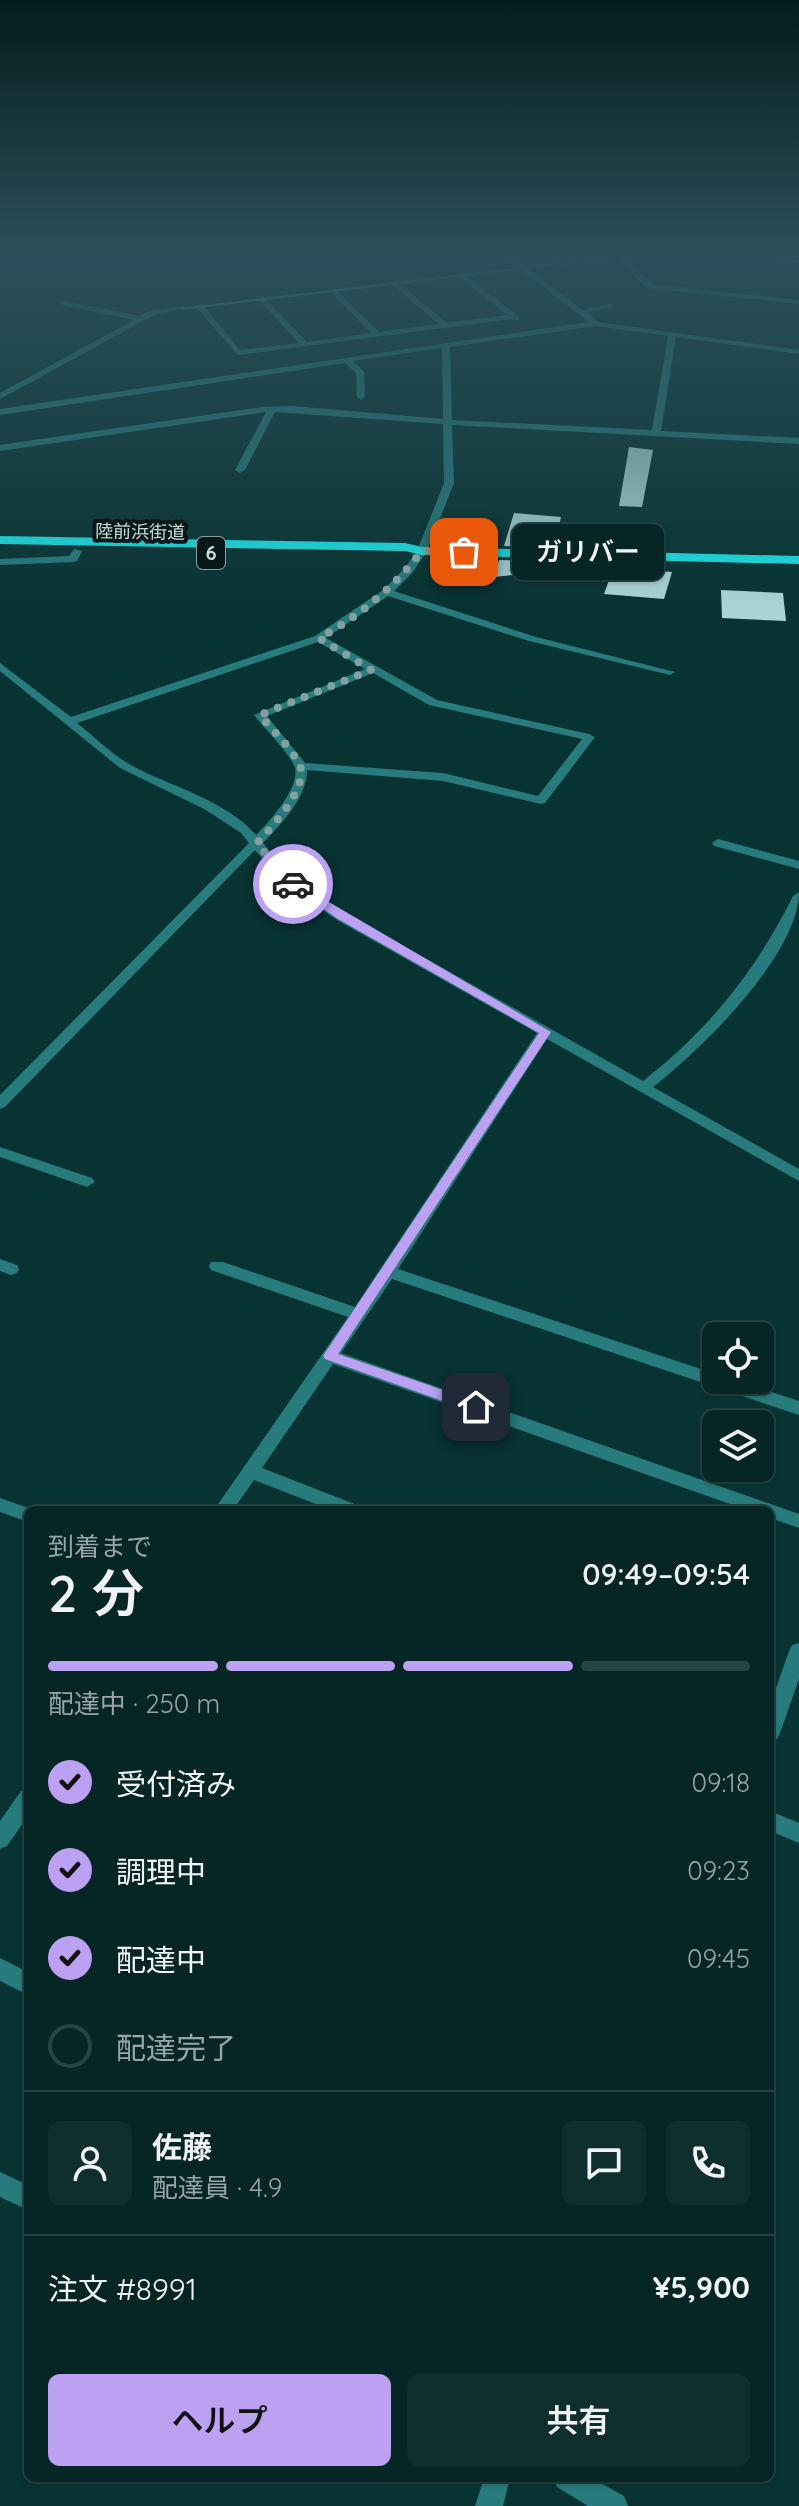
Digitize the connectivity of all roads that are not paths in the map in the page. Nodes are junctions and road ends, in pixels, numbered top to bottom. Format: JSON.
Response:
{"nodes":[{"id":1,"x":39,"y":375,"type":"edge"},
{"id":2,"x":247,"y":375,"type":"edge"},
{"id":3,"x":360,"y":375,"type":"edge"},
{"id":4,"x":446,"y":375,"type":"edge"},
{"id":5,"x":666,"y":375,"type":"edge"},
{"id":6,"x":0,"y":396,"type":"edge"},
{"id":7,"x":361,"y":397,"type":"dead end"},
{"id":8,"x":272,"y":410,"type":"junction"},
{"id":9,"x":0,"y":412,"type":"edge"},
{"id":10,"x":447,"y":422,"type":"junction"},
{"id":11,"x":656,"y":435,"type":"junction"},
{"id":12,"x":799,"y":441,"type":"edge"},
{"id":13,"x":0,"y":448,"type":"edge"},
{"id":14,"x":240,"y":470,"type":"dead end"},
{"id":15,"x":0,"y":540,"type":"edge"},
{"id":16,"x":0,"y":550,"type":"edge"},
{"id":17,"x":77,"y":551,"type":"junction"},
{"id":18,"x":422,"y":551,"type":"junction"},
{"id":19,"x":799,"y":560,"type":"edge"},
{"id":20,"x":0,"y":562,"type":"edge"},
{"id":21,"x":387,"y":592,"type":"junction"},
{"id":22,"x":319,"y":638,"type":"junction"},
{"id":23,"x":0,"y":667,"type":"edge"},
{"id":24,"x":371,"y":670,"type":"junction"},
{"id":25,"x":670,"y":672,"type":"dead end"},
{"id":26,"x":68,"y":722,"type":"junction"},
{"id":27,"x":301,"y":766,"type":"junction"},
{"id":28,"x":257,"y":843,"type":"junction"},
{"id":29,"x":718,"y":843,"type":"dead end"},
{"id":30,"x":799,"y":865,"type":"edge"},
{"id":31,"x":799,"y":896,"type":"edge"},
{"id":32,"x":545,"y":1032,"type":"junction"},
{"id":33,"x":643,"y":1088,"type":"junction"},
{"id":34,"x":0,"y":1104,"type":"edge"},
{"id":35,"x":0,"y":1152,"type":"edge"},
{"id":36,"x":799,"y":1176,"type":"edge"},
{"id":37,"x":87,"y":1182,"type":"dead end"},
{"id":38,"x":217,"y":1266,"type":"dead end"},
{"id":39,"x":388,"y":1272,"type":"junction"},
{"id":40,"x":359,"y":1314,"type":"junction"},
{"id":41,"x":330,"y":1356,"type":"junction"},
{"id":42,"x":799,"y":1408,"type":"edge"},
{"id":43,"x":251,"y":1471,"type":"junction"},
{"id":44,"x":0,"y":1505,"type":"edge"},
{"id":45,"x":226,"y":1506,"type":"edge"},
{"id":46,"x":341,"y":1506,"type":"edge"},
{"id":47,"x":758,"y":1506,"type":"edge"},
{"id":48,"x":774,"y":1512,"type":"edge"},
{"id":49,"x":24,"y":1514,"type":"edge"},
{"id":50,"x":799,"y":1521,"type":"edge"},
{"id":51,"x":799,"y":1651,"type":"edge"},
{"id":52,"x":774,"y":1722,"type":"edge"},
{"id":53,"x":24,"y":1804,"type":"edge"},
{"id":54,"x":774,"y":1823,"type":"edge"},
{"id":55,"x":799,"y":1833,"type":"edge"},
{"id":56,"x":0,"y":1839,"type":"edge"},
{"id":57,"x":0,"y":1969,"type":"edge"},
{"id":58,"x":24,"y":1982,"type":"edge"},
{"id":59,"x":0,"y":2184,"type":"edge"},
{"id":60,"x":24,"y":2196,"type":"edge"},
{"id":61,"x":496,"y":2482,"type":"edge"},
{"id":62,"x":573,"y":2482,"type":"edge"},
{"id":63,"x":489,"y":2506,"type":"edge"},
{"id":64,"x":614,"y":2506,"type":"edge"}],
"edges":[{"from":1,"to":6,"type":"street"},
{"from":2,"to":9,"type":"street"},
{"from":3,"to":7,"type":"street"},
{"from":4,"to":10,"type":"street"},
{"from":5,"to":11,"type":"street"},
{"from":8,"to":10,"type":"street"},
{"from":8,"to":13,"type":"street"},
{"from":8,"to":14,"type":"street"},
{"from":10,"to":11,"type":"street"},
{"from":10,"to":18,"type":"street"},
{"from":11,"to":12,"type":"street"},
{"from":15,"to":18,"type":"highway","name":"陸前浜街道","number":"6"},
{"from":16,"to":17,"type":"highway","name":"陸前浜街道","number":"6"},
{"from":17,"to":18,"type":"highway","name":"陸前浜街道","number":"6"},
{"from":17,"to":20,"type":"street"},
{"from":18,"to":19,"type":"highway","name":"陸前浜街道","number":"6"},
{"from":18,"to":21,"type":"street"},
{"from":21,"to":22,"type":"street"},
{"from":21,"to":25,"type":"street"},
{"from":22,"to":24,"type":"street"},
{"from":22,"to":26,"type":"street"},
{"from":23,"to":26,"type":"street"},
{"from":24,"to":27,"type":"street"},
{"from":24,"to":27,"type":"street"},
{"from":26,"to":28,"type":"street"},
{"from":27,"to":28,"type":"street"},
{"from":28,"to":32,"type":"street"},
{"from":28,"to":34,"type":"street"},
{"from":29,"to":30,"type":"street"},
{"from":31,"to":33,"type":"street"},
{"from":32,"to":33,"type":"street"},
{"from":32,"to":39,"type":"street"},
{"from":33,"to":36,"type":"street"},
{"from":35,"to":37,"type":"street"},
{"from":38,"to":40,"type":"street"},
{"from":39,"to":40,"type":"street"},
{"from":39,"to":42,"type":"street"},
{"from":40,"to":41,"type":"street"},
{"from":41,"to":43,"type":"street"},
{"from":41,"to":47,"type":"street"},
{"from":43,"to":45,"type":"street"},
{"from":43,"to":46,"type":"street"},
{"from":44,"to":49,"type":"street"},
{"from":48,"to":50,"type":"street"},
{"from":51,"to":52,"type":"street"},
{"from":53,"to":56,"type":"street"},
{"from":54,"to":55,"type":"street"},
{"from":57,"to":58,"type":"street"},
{"from":59,"to":60,"type":"street"},
{"from":61,"to":63,"type":"street"},
{"from":62,"to":64,"type":"street"}]}
